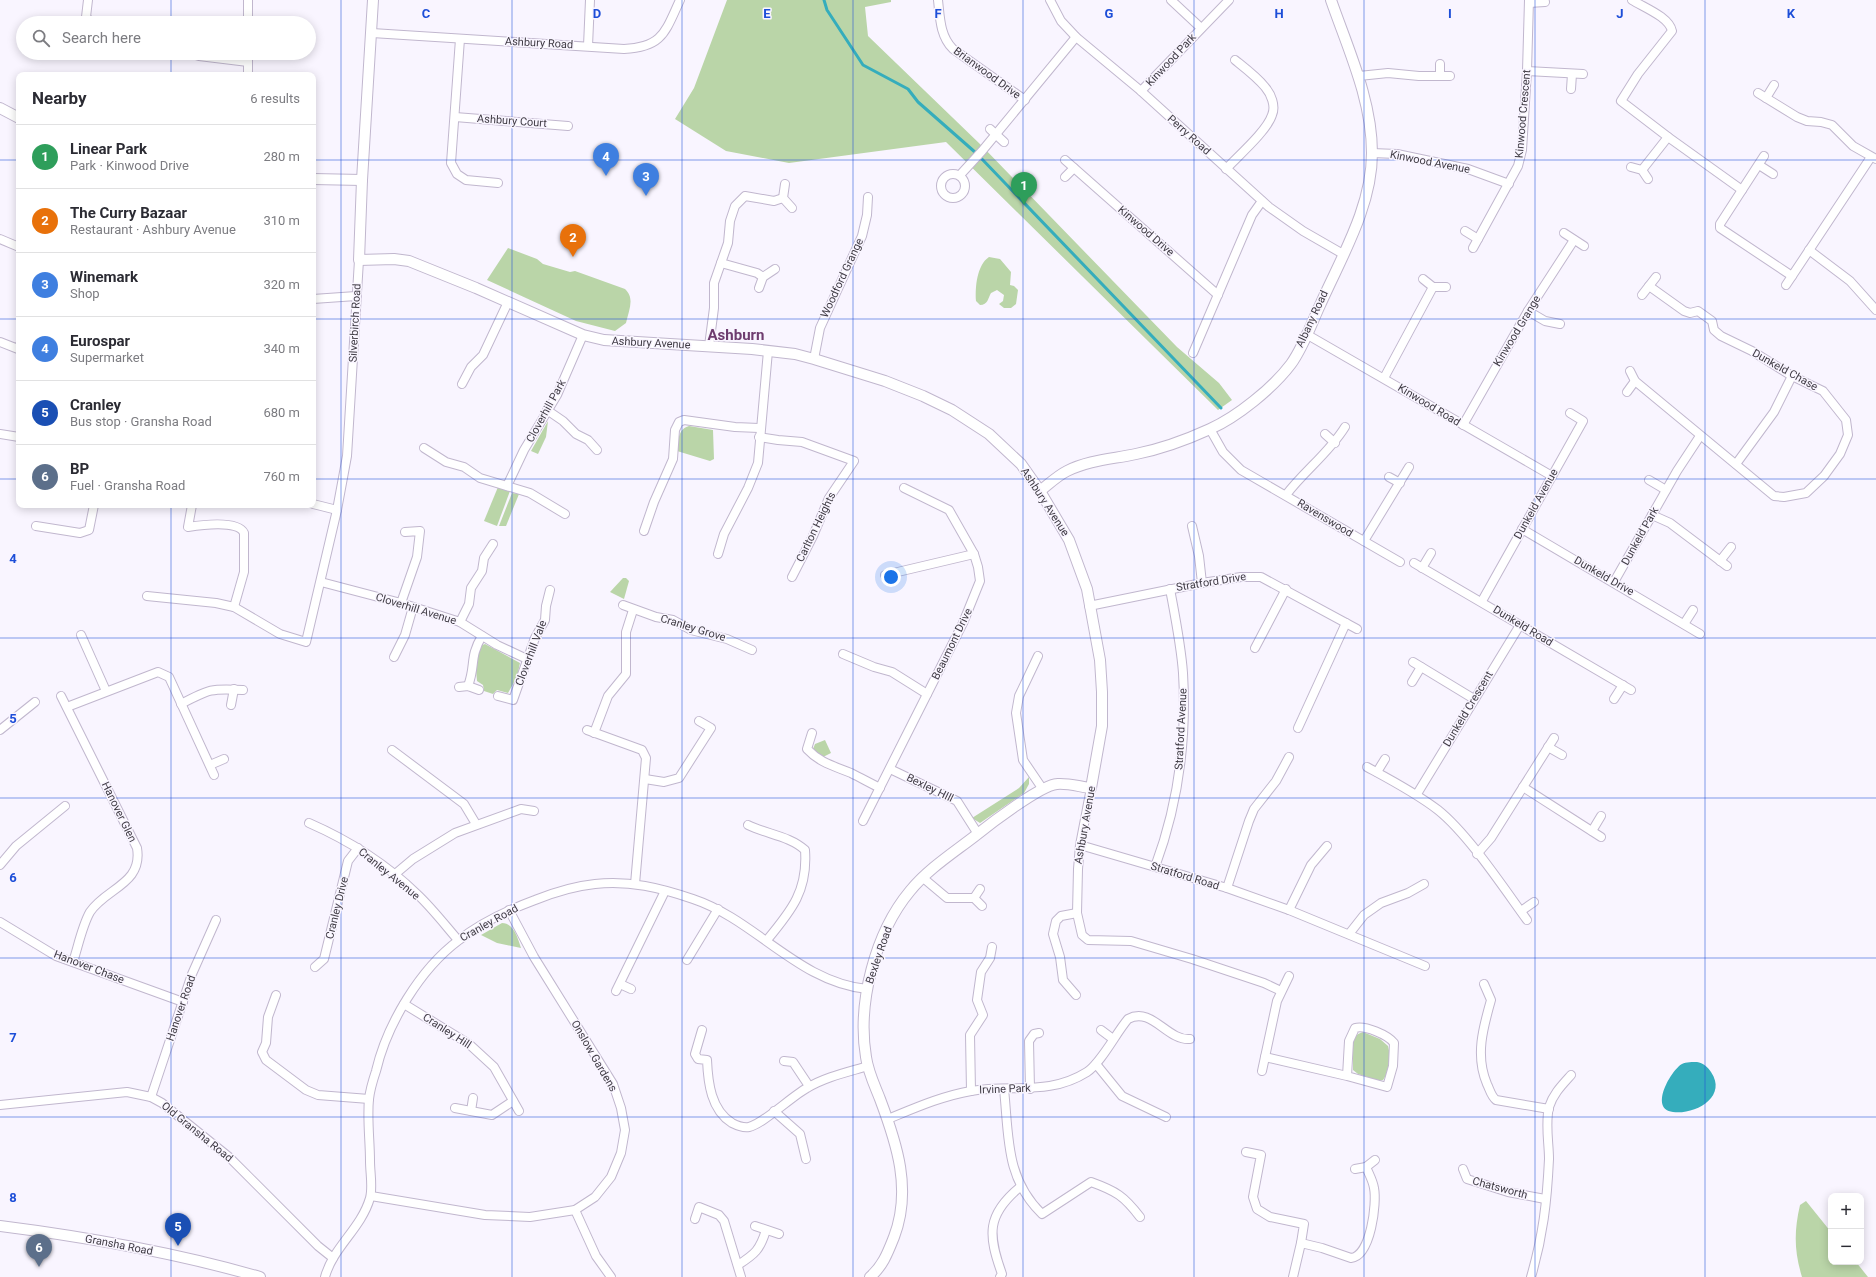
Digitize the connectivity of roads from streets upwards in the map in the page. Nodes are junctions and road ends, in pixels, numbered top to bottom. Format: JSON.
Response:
{"nodes":[{"id":1,"x":88,"y":0,"type":"edge"},
{"id":2,"x":248,"y":0,"type":"edge"},
{"id":3,"x":373,"y":0,"type":"edge"},
{"id":4,"x":590,"y":0,"type":"edge"},
{"id":5,"x":680,"y":0,"type":"edge"},
{"id":6,"x":938,"y":0,"type":"edge"},
{"id":7,"x":1050,"y":0,"type":"edge"},
{"id":8,"x":1171,"y":0,"type":"edge"},
{"id":9,"x":1228,"y":0,"type":"edge"},
{"id":10,"x":1331,"y":0,"type":"edge"},
{"id":11,"x":1632,"y":0,"type":"edge"},
{"id":12,"x":1529,"y":2,"type":"edge"},
{"id":13,"x":1545,"y":2,"type":"dead end"},
{"id":14,"x":86,"y":16,"type":"edge"},
{"id":15,"x":248,"y":16,"type":"edge"},
{"id":16,"x":1201,"y":28,"type":"junction"},
{"id":17,"x":372,"y":33,"type":"junction"},
{"id":18,"x":1076,"y":37,"type":"junction"},
{"id":19,"x":460,"y":39,"type":"junction"},
{"id":20,"x":588,"y":46,"type":"junction"},
{"id":21,"x":232,"y":60,"type":"edge"},
{"id":22,"x":1235,"y":60,"type":"dead end"},
{"id":23,"x":248,"y":62,"type":"joint"},
{"id":24,"x":1440,"y":64,"type":"dead end"},
{"id":25,"x":1527,"y":71,"type":"junction"},
{"id":26,"x":248,"y":72,"type":"edge"},
{"id":27,"x":1572,"y":74,"type":"junction"},
{"id":28,"x":1583,"y":74,"type":"dead end"},
{"id":29,"x":1440,"y":75,"type":"junction"},
{"id":30,"x":1358,"y":76,"type":"junction"},
{"id":31,"x":1450,"y":76,"type":"dead end"},
{"id":32,"x":1774,"y":85,"type":"dead end"},
{"id":33,"x":1571,"y":89,"type":"dead end"},
{"id":34,"x":1141,"y":91,"type":"junction"},
{"id":35,"x":1758,"y":93,"type":"dead end"},
{"id":36,"x":1766,"y":98,"type":"junction"},
{"id":37,"x":1024,"y":100,"type":"junction"},
{"id":38,"x":0,"y":109,"type":"edge"},
{"id":39,"x":16,"y":117,"type":"edge"},
{"id":40,"x":455,"y":117,"type":"junction"},
{"id":41,"x":568,"y":126,"type":"dead end"},
{"id":42,"x":993,"y":132,"type":"junction"},
{"id":43,"x":1668,"y":137,"type":"junction"},
{"id":44,"x":1004,"y":142,"type":"dead end"},
{"id":45,"x":1372,"y":153,"type":"junction"},
{"id":46,"x":1764,"y":156,"type":"dead end"},
{"id":47,"x":1873,"y":158,"type":"edge"},
{"id":48,"x":1065,"y":160,"type":"dead end"},
{"id":49,"x":1759,"y":165,"type":"junction"},
{"id":50,"x":1630,"y":167,"type":"dead end"},
{"id":51,"x":1074,"y":168,"type":"junction"},
{"id":52,"x":1226,"y":169,"type":"junction"},
{"id":53,"x":1642,"y":170,"type":"junction"},
{"id":54,"x":1773,"y":174,"type":"dead end"},
{"id":55,"x":960,"y":175,"type":"dead end"},
{"id":56,"x":1065,"y":177,"type":"dead end"},
{"id":57,"x":316,"y":179,"type":"edge"},
{"id":58,"x":1648,"y":179,"type":"dead end"},
{"id":59,"x":362,"y":180,"type":"junction"},
{"id":60,"x":498,"y":183,"type":"dead end"},
{"id":61,"x":785,"y":184,"type":"dead end"},
{"id":62,"x":1509,"y":184,"type":"junction"},
{"id":63,"x":1742,"y":190,"type":"junction"},
{"id":64,"x":868,"y":197,"type":"dead end"},
{"id":65,"x":784,"y":198,"type":"junction"},
{"id":66,"x":1262,"y":201,"type":"junction"},
{"id":67,"x":792,"y":208,"type":"dead end"},
{"id":68,"x":1465,"y":231,"type":"dead end"},
{"id":69,"x":1564,"y":233,"type":"dead end"},
{"id":70,"x":0,"y":239,"type":"edge"},
{"id":71,"x":1478,"y":239,"type":"junction"},
{"id":72,"x":1574,"y":240,"type":"junction"},
{"id":73,"x":16,"y":246,"type":"edge"},
{"id":74,"x":1584,"y":246,"type":"dead end"},
{"id":75,"x":1473,"y":248,"type":"dead end"},
{"id":76,"x":1809,"y":250,"type":"junction"},
{"id":77,"x":1343,"y":254,"type":"junction"},
{"id":78,"x":359,"y":260,"type":"junction"},
{"id":79,"x":721,"y":263,"type":"junction"},
{"id":80,"x":774,"y":269,"type":"dead end"},
{"id":81,"x":1792,"y":276,"type":"junction"},
{"id":82,"x":763,"y":277,"type":"junction"},
{"id":83,"x":1656,"y":278,"type":"dead end"},
{"id":84,"x":1423,"y":279,"type":"dead end"},
{"id":85,"x":1786,"y":285,"type":"dead end"},
{"id":86,"x":1650,"y":286,"type":"junction"},
{"id":87,"x":1433,"y":287,"type":"junction"},
{"id":88,"x":1446,"y":287,"type":"dead end"},
{"id":89,"x":759,"y":288,"type":"dead end"},
{"id":90,"x":1218,"y":295,"type":"junction"},
{"id":91,"x":1642,"y":295,"type":"dead end"},
{"id":92,"x":356,"y":296,"type":"junction"},
{"id":93,"x":316,"y":300,"type":"edge"},
{"id":94,"x":508,"y":302,"type":"junction"},
{"id":95,"x":1876,"y":310,"type":"edge"},
{"id":96,"x":1528,"y":311,"type":"junction"},
{"id":97,"x":1560,"y":324,"type":"dead end"},
{"id":98,"x":1306,"y":334,"type":"junction"},
{"id":99,"x":582,"y":335,"type":"junction"},
{"id":100,"x":0,"y":342,"type":"edge"},
{"id":101,"x":709,"y":346,"type":"junction"},
{"id":102,"x":16,"y":347,"type":"edge"},
{"id":103,"x":768,"y":351,"type":"junction"},
{"id":104,"x":1193,"y":353,"type":"dead end"},
{"id":105,"x":814,"y":359,"type":"junction"},
{"id":106,"x":1630,"y":371,"type":"dead end"},
{"id":107,"x":1792,"y":376,"type":"junction"},
{"id":108,"x":1384,"y":378,"type":"junction"},
{"id":109,"x":1635,"y":381,"type":"junction"},
{"id":110,"x":462,"y":384,"type":"dead end"},
{"id":111,"x":1627,"y":392,"type":"dead end"},
{"id":112,"x":547,"y":410,"type":"junction"},
{"id":113,"x":1570,"y":413,"type":"dead end"},
{"id":114,"x":1463,"y":425,"type":"junction"},
{"id":115,"x":1345,"y":427,"type":"dead end"},
{"id":116,"x":760,"y":428,"type":"junction"},
{"id":117,"x":1210,"y":429,"type":"junction"},
{"id":118,"x":0,"y":434,"type":"edge"},
{"id":119,"x":1325,"y":434,"type":"dead end"},
{"id":120,"x":1700,"y":436,"type":"junction"},
{"id":121,"x":16,"y":437,"type":"edge"},
{"id":122,"x":759,"y":437,"type":"junction"},
{"id":123,"x":1335,"y":443,"type":"junction"},
{"id":124,"x":424,"y":448,"type":"dead end"},
{"id":125,"x":597,"y":450,"type":"dead end"},
{"id":126,"x":1736,"y":464,"type":"junction"},
{"id":127,"x":1409,"y":467,"type":"dead end"},
{"id":128,"x":1552,"y":476,"type":"junction"},
{"id":129,"x":1389,"y":477,"type":"dead end"},
{"id":130,"x":1648,"y":480,"type":"dead end"},
{"id":131,"x":1400,"y":483,"type":"junction"},
{"id":132,"x":507,"y":486,"type":"junction"},
{"id":133,"x":904,"y":488,"type":"dead end"},
{"id":134,"x":1666,"y":490,"type":"junction"},
{"id":135,"x":1040,"y":491,"type":"junction"},
{"id":136,"x":1286,"y":495,"type":"junction"},
{"id":137,"x":316,"y":505,"type":"edge"},
{"id":138,"x":93,"y":508,"type":"edge"},
{"id":139,"x":191,"y":508,"type":"edge"},
{"id":140,"x":337,"y":510,"type":"junction"},
{"id":141,"x":565,"y":514,"type":"dead end"},
{"id":142,"x":1652,"y":515,"type":"junction"},
{"id":143,"x":36,"y":526,"type":"dead end"},
{"id":144,"x":1192,"y":526,"type":"dead end"},
{"id":145,"x":1522,"y":529,"type":"junction"},
{"id":146,"x":644,"y":531,"type":"dead end"},
{"id":147,"x":405,"y":532,"type":"dead end"},
{"id":148,"x":1364,"y":541,"type":"junction"},
{"id":149,"x":493,"y":544,"type":"dead end"},
{"id":150,"x":1731,"y":547,"type":"dead end"},
{"id":151,"x":1431,"y":553,"type":"dead end"},
{"id":152,"x":718,"y":554,"type":"dead end"},
{"id":153,"x":974,"y":554,"type":"junction"},
{"id":154,"x":1720,"y":561,"type":"junction"},
{"id":155,"x":1400,"y":562,"type":"dead end"},
{"id":156,"x":1414,"y":563,"type":"dead end"},
{"id":157,"x":1727,"y":566,"type":"dead end"},
{"id":158,"x":1422,"y":568,"type":"junction"},
{"id":159,"x":885,"y":575,"type":"dead end"},
{"id":160,"x":792,"y":577,"type":"dead end"},
{"id":161,"x":321,"y":582,"type":"junction"},
{"id":162,"x":1614,"y":582,"type":"junction"},
{"id":163,"x":1202,"y":583,"type":"junction"},
{"id":164,"x":1170,"y":589,"type":"junction"},
{"id":165,"x":1286,"y":589,"type":"junction"},
{"id":166,"x":550,"y":590,"type":"dead end"},
{"id":167,"x":147,"y":596,"type":"dead end"},
{"id":168,"x":1482,"y":601,"type":"junction"},
{"id":169,"x":401,"y":603,"type":"junction"},
{"id":170,"x":623,"y":605,"type":"dead end"},
{"id":171,"x":1089,"y":606,"type":"junction"},
{"id":172,"x":234,"y":607,"type":"junction"},
{"id":173,"x":413,"y":607,"type":"junction"},
{"id":174,"x":633,"y":610,"type":"junction"},
{"id":175,"x":1693,"y":610,"type":"dead end"},
{"id":176,"x":460,"y":622,"type":"junction"},
{"id":177,"x":1346,"y":623,"type":"junction"},
{"id":178,"x":1520,"y":624,"type":"junction"},
{"id":179,"x":1684,"y":624,"type":"junction"},
{"id":180,"x":1356,"y":629,"type":"dead end"},
{"id":181,"x":1700,"y":634,"type":"dead end"},
{"id":182,"x":81,"y":635,"type":"dead end"},
{"id":183,"x":482,"y":636,"type":"junction"},
{"id":184,"x":1255,"y":648,"type":"dead end"},
{"id":185,"x":752,"y":650,"type":"dead end"},
{"id":186,"x":843,"y":654,"type":"dead end"},
{"id":187,"x":1038,"y":656,"type":"dead end"},
{"id":188,"x":394,"y":657,"type":"dead end"},
{"id":189,"x":527,"y":659,"type":"junction"},
{"id":190,"x":1413,"y":662,"type":"dead end"},
{"id":191,"x":1421,"y":667,"type":"junction"},
{"id":192,"x":1412,"y":682,"type":"dead end"},
{"id":193,"x":1623,"y":685,"type":"junction"},
{"id":194,"x":468,"y":686,"type":"junction"},
{"id":195,"x":459,"y":687,"type":"dead end"},
{"id":196,"x":234,"y":689,"type":"junction"},
{"id":197,"x":244,"y":690,"type":"dead end"},
{"id":198,"x":479,"y":690,"type":"dead end"},
{"id":199,"x":1631,"y":690,"type":"dead end"},
{"id":200,"x":106,"y":691,"type":"junction"},
{"id":201,"x":927,"y":694,"type":"junction"},
{"id":202,"x":61,"y":696,"type":"dead end"},
{"id":203,"x":498,"y":696,"type":"dead end"},
{"id":204,"x":1474,"y":699,"type":"junction"},
{"id":205,"x":1614,"y":699,"type":"dead end"},
{"id":206,"x":35,"y":702,"type":"dead end"},
{"id":207,"x":181,"y":704,"type":"junction"},
{"id":208,"x":231,"y":706,"type":"dead end"},
{"id":209,"x":67,"y":707,"type":"junction"},
{"id":210,"x":699,"y":721,"type":"dead end"},
{"id":211,"x":1298,"y":728,"type":"dead end"},
{"id":212,"x":0,"y":730,"type":"edge"},
{"id":213,"x":812,"y":732,"type":"dead end"},
{"id":214,"x":1554,"y":738,"type":"dead end"},
{"id":215,"x":1548,"y":747,"type":"junction"},
{"id":216,"x":392,"y":750,"type":"dead end"},
{"id":217,"x":1562,"y":755,"type":"dead end"},
{"id":218,"x":1289,"y":757,"type":"dead end"},
{"id":219,"x":224,"y":759,"type":"dead end"},
{"id":220,"x":1385,"y":759,"type":"dead end"},
{"id":221,"x":210,"y":765,"type":"junction"},
{"id":222,"x":1367,"y":767,"type":"dead end"},
{"id":223,"x":890,"y":769,"type":"junction"},
{"id":224,"x":1377,"y":772,"type":"junction"},
{"id":225,"x":214,"y":775,"type":"dead end"},
{"id":226,"x":645,"y":779,"type":"junction"},
{"id":227,"x":1523,"y":787,"type":"junction"},
{"id":228,"x":880,"y":788,"type":"junction"},
{"id":229,"x":1042,"y":788,"type":"junction"},
{"id":230,"x":1091,"y":788,"type":"junction"},
{"id":231,"x":1417,"y":794,"type":"junction"},
{"id":232,"x":65,"y":806,"type":"dead end"},
{"id":233,"x":534,"y":811,"type":"dead end"},
{"id":234,"x":1601,"y":816,"type":"dead end"},
{"id":235,"x":863,"y":821,"type":"dead end"},
{"id":236,"x":309,"y":823,"type":"dead end"},
{"id":237,"x":476,"y":824,"type":"junction"},
{"id":238,"x":748,"y":825,"type":"dead end"},
{"id":239,"x":1592,"y":831,"type":"junction"},
{"id":240,"x":978,"y":834,"type":"junction"},
{"id":241,"x":1601,"y":837,"type":"dead end"},
{"id":242,"x":1080,"y":845,"type":"junction"},
{"id":243,"x":1327,"y":846,"type":"dead end"},
{"id":244,"x":358,"y":848,"type":"junction"},
{"id":245,"x":1477,"y":854,"type":"junction"},
{"id":246,"x":0,"y":864,"type":"edge"},
{"id":247,"x":1155,"y":867,"type":"junction"},
{"id":248,"x":394,"y":875,"type":"junction"},
{"id":249,"x":922,"y":877,"type":"junction"},
{"id":250,"x":635,"y":884,"type":"junction"},
{"id":251,"x":1424,"y":884,"type":"dead end"},
{"id":252,"x":1227,"y":888,"type":"junction"},
{"id":253,"x":980,"y":889,"type":"dead end"},
{"id":254,"x":665,"y":891,"type":"junction"},
{"id":255,"x":974,"y":898,"type":"junction"},
{"id":256,"x":1534,"y":902,"type":"dead end"},
{"id":257,"x":982,"y":906,"type":"dead end"},
{"id":258,"x":718,"y":909,"type":"junction"},
{"id":259,"x":509,"y":910,"type":"junction"},
{"id":260,"x":1289,"y":910,"type":"junction"},
{"id":261,"x":1521,"y":912,"type":"junction"},
{"id":262,"x":1077,"y":913,"type":"junction"},
{"id":263,"x":216,"y":920,"type":"dead end"},
{"id":264,"x":1527,"y":920,"type":"dead end"},
{"id":265,"x":0,"y":922,"type":"edge"},
{"id":266,"x":1349,"y":934,"type":"junction"},
{"id":267,"x":458,"y":940,"type":"junction"},
{"id":268,"x":767,"y":940,"type":"junction"},
{"id":269,"x":992,"y":947,"type":"dead end"},
{"id":270,"x":687,"y":960,"type":"dead end"},
{"id":271,"x":73,"y":962,"type":"junction"},
{"id":272,"x":1425,"y":966,"type":"dead end"},
{"id":273,"x":316,"y":967,"type":"dead end"},
{"id":274,"x":1289,"y":976,"type":"dead end"},
{"id":275,"x":1484,"y":984,"type":"dead end"},
{"id":276,"x":631,"y":989,"type":"dead end"},
{"id":277,"x":867,"y":989,"type":"junction"},
{"id":278,"x":1281,"y":991,"type":"junction"},
{"id":279,"x":276,"y":995,"type":"dead end"},
{"id":280,"x":1076,"y":995,"type":"dead end"},
{"id":281,"x":182,"y":1002,"type":"junction"},
{"id":282,"x":404,"y":1004,"type":"junction"},
{"id":283,"x":702,"y":1030,"type":"dead end"},
{"id":284,"x":1101,"y":1030,"type":"dead end"},
{"id":285,"x":1038,"y":1033,"type":"dead end"},
{"id":286,"x":1113,"y":1038,"type":"junction"},
{"id":287,"x":1190,"y":1039,"type":"dead end"},
{"id":288,"x":1265,"y":1058,"type":"junction"},
{"id":289,"x":784,"y":1061,"type":"dead end"},
{"id":290,"x":1096,"y":1064,"type":"junction"},
{"id":291,"x":868,"y":1066,"type":"junction"},
{"id":292,"x":1262,"y":1071,"type":"dead end"},
{"id":293,"x":1571,"y":1075,"type":"dead end"},
{"id":294,"x":1347,"y":1076,"type":"junction"},
{"id":295,"x":809,"y":1086,"type":"junction"},
{"id":296,"x":1004,"y":1089,"type":"junction"},
{"id":297,"x":1030,"y":1089,"type":"junction"},
{"id":298,"x":971,"y":1091,"type":"junction"},
{"id":299,"x":151,"y":1097,"type":"junction"},
{"id":300,"x":474,"y":1098,"type":"dead end"},
{"id":301,"x":369,"y":1100,"type":"junction"},
{"id":302,"x":513,"y":1101,"type":"junction"},
{"id":303,"x":0,"y":1105,"type":"edge"},
{"id":304,"x":455,"y":1108,"type":"dead end"},
{"id":305,"x":1549,"y":1109,"type":"junction"},
{"id":306,"x":471,"y":1111,"type":"junction"},
{"id":307,"x":519,"y":1111,"type":"dead end"},
{"id":308,"x":774,"y":1111,"type":"junction"},
{"id":309,"x":1166,"y":1117,"type":"dead end"},
{"id":310,"x":888,"y":1119,"type":"junction"},
{"id":311,"x":1246,"y":1152,"type":"dead end"},
{"id":312,"x":806,"y":1159,"type":"dead end"},
{"id":313,"x":1375,"y":1160,"type":"dead end"},
{"id":314,"x":1366,"y":1167,"type":"junction"},
{"id":315,"x":1355,"y":1169,"type":"dead end"},
{"id":316,"x":1463,"y":1169,"type":"dead end"},
{"id":317,"x":1020,"y":1187,"type":"junction"},
{"id":318,"x":371,"y":1196,"type":"junction"},
{"id":319,"x":1545,"y":1199,"type":"junction"},
{"id":320,"x":575,"y":1210,"type":"junction"},
{"id":321,"x":1140,"y":1217,"type":"dead end"},
{"id":322,"x":695,"y":1219,"type":"dead end"},
{"id":323,"x":0,"y":1226,"type":"edge"},
{"id":324,"x":756,"y":1226,"type":"dead end"},
{"id":325,"x":766,"y":1230,"type":"junction"},
{"id":326,"x":779,"y":1234,"type":"dead end"},
{"id":327,"x":1301,"y":1243,"type":"junction"},
{"id":328,"x":333,"y":1258,"type":"junction"},
{"id":329,"x":738,"y":1265,"type":"junction"},
{"id":330,"x":243,"y":1275,"type":"edge"},
{"id":331,"x":260,"y":1277,"type":"edge"},
{"id":332,"x":325,"y":1277,"type":"edge"},
{"id":333,"x":611,"y":1277,"type":"edge"},
{"id":334,"x":741,"y":1277,"type":"edge"},
{"id":335,"x":870,"y":1277,"type":"edge"},
{"id":336,"x":1000,"y":1277,"type":"edge"},
{"id":337,"x":1293,"y":1277,"type":"edge"},
{"id":338,"x":1531,"y":1277,"type":"edge"}],
"edges":[{"from":1,"to":14,"type":"street"},
{"from":2,"to":15,"type":"street"},
{"from":3,"to":17,"type":"street","name":"Silverbirch Road"},
{"from":4,"to":20,"type":"street"},
{"from":5,"to":20,"type":"street","name":"Ashbury Road"},
{"from":6,"to":37,"type":"street","name":"Brianwood Drive"},
{"from":7,"to":18,"type":"street","name":"Perry Road"},
{"from":8,"to":16,"type":"street","name":"Kinwood Park"},
{"from":9,"to":16,"type":"street","name":"Kinwood Park"},
{"from":10,"to":30,"type":"street","name":"Albany Road"},
{"from":11,"to":43,"type":"street"},
{"from":12,"to":13,"type":"street","name":"Kinwood Crescent"},
{"from":12,"to":25,"type":"street","name":"Kinwood Crescent"},
{"from":16,"to":34,"type":"street","name":"Kinwood Park"},
{"from":17,"to":19,"type":"street","name":"Ashbury Road"},
{"from":17,"to":59,"type":"street","name":"Silverbirch Road"},
{"from":18,"to":34,"type":"street","name":"Perry Road"},
{"from":18,"to":37,"type":"street","name":"Brianwood Drive"},
{"from":19,"to":20,"type":"street","name":"Ashbury Road"},
{"from":19,"to":40,"type":"street"},
{"from":21,"to":23,"type":"street"},
{"from":22,"to":52,"type":"street"},
{"from":23,"to":26,"type":"street"},
{"from":24,"to":29,"type":"street"},
{"from":25,"to":27,"type":"street"},
{"from":25,"to":62,"type":"street","name":"Kinwood Crescent"},
{"from":27,"to":28,"type":"street"},
{"from":27,"to":33,"type":"street"},
{"from":29,"to":30,"type":"street"},
{"from":29,"to":31,"type":"street"},
{"from":30,"to":45,"type":"street","name":"Albany Road"},
{"from":32,"to":36,"type":"street"},
{"from":34,"to":52,"type":"street","name":"Perry Road"},
{"from":35,"to":36,"type":"street"},
{"from":36,"to":47,"type":"street"},
{"from":37,"to":42,"type":"street","name":"Brianwood Drive"},
{"from":38,"to":39,"type":"street"},
{"from":40,"to":41,"type":"street","name":"Ashbury Court"},
{"from":40,"to":60,"type":"street"},
{"from":42,"to":44,"type":"street"},
{"from":42,"to":55,"type":"street","name":"Brianwood Drive"},
{"from":43,"to":53,"type":"street"},
{"from":43,"to":63,"type":"street"},
{"from":45,"to":62,"type":"street","name":"Kinwood Avenue"},
{"from":45,"to":77,"type":"street","name":"Albany Road"},
{"from":46,"to":49,"type":"street"},
{"from":47,"to":76,"type":"street"},
{"from":48,"to":51,"type":"street","name":"Kinwood Drive"},
{"from":49,"to":54,"type":"street"},
{"from":49,"to":63,"type":"street"},
{"from":50,"to":53,"type":"street"},
{"from":51,"to":56,"type":"street"},
{"from":51,"to":90,"type":"street","name":"Kinwood Drive"},
{"from":52,"to":66,"type":"street","name":"Perry Road"},
{"from":53,"to":58,"type":"street"},
{"from":57,"to":59,"type":"street"},
{"from":59,"to":78,"type":"street","name":"Silverbirch Road"},
{"from":61,"to":65,"type":"street"},
{"from":62,"to":71,"type":"street","name":"Kinwood Crescent"},
{"from":63,"to":81,"type":"street"},
{"from":64,"to":105,"type":"street","name":"Woodford Grange"},
{"from":65,"to":67,"type":"street"},
{"from":65,"to":79,"type":"street"},
{"from":66,"to":77,"type":"street","name":"Perry Road"},
{"from":66,"to":90,"type":"street"},
{"from":68,"to":71,"type":"street"},
{"from":69,"to":72,"type":"street"},
{"from":70,"to":73,"type":"street"},
{"from":71,"to":75,"type":"street","name":"Kinwood Crescent"},
{"from":72,"to":74,"type":"street"},
{"from":72,"to":96,"type":"street","name":"Kinwood Grange"},
{"from":76,"to":81,"type":"street"},
{"from":76,"to":95,"type":"street"},
{"from":77,"to":98,"type":"street","name":"Albany Road"},
{"from":78,"to":92,"type":"street","name":"Silverbirch Road"},
{"from":78,"to":94,"type":"street","name":"Ashbury Avenue"},
{"from":79,"to":82,"type":"street"},
{"from":79,"to":101,"type":"street"},
{"from":80,"to":82,"type":"street"},
{"from":81,"to":85,"type":"street"},
{"from":82,"to":89,"type":"street"},
{"from":83,"to":86,"type":"street"},
{"from":84,"to":87,"type":"street"},
{"from":86,"to":91,"type":"street"},
{"from":86,"to":107,"type":"street","name":"Dunkeld Chase"},
{"from":87,"to":88,"type":"street"},
{"from":87,"to":108,"type":"street"},
{"from":90,"to":104,"type":"street"},
{"from":92,"to":93,"type":"street"},
{"from":92,"to":140,"type":"street","name":"Silverbirch Road"},
{"from":94,"to":99,"type":"street","name":"Ashbury Avenue"},
{"from":94,"to":110,"type":"street"},
{"from":96,"to":97,"type":"street"},
{"from":96,"to":114,"type":"street","name":"Kinwood Grange"},
{"from":98,"to":108,"type":"street","name":"Kinwood Road"},
{"from":98,"to":117,"type":"street","name":"Albany Road"},
{"from":99,"to":101,"type":"street","name":"Ashbury Avenue"},
{"from":99,"to":112,"type":"street","name":"Cloverhill Park"},
{"from":100,"to":102,"type":"street"},
{"from":101,"to":103,"type":"street","name":"Ashbury Avenue"},
{"from":103,"to":105,"type":"street","name":"Ashbury Avenue"},
{"from":103,"to":116,"type":"street"},
{"from":105,"to":135,"type":"street","name":"Ashbury Avenue"},
{"from":106,"to":109,"type":"street","name":"Dunkeld Chase"},
{"from":107,"to":126,"type":"street"},
{"from":107,"to":126,"type":"street","name":"Dunkeld Chase"},
{"from":108,"to":114,"type":"street","name":"Kinwood Road"},
{"from":109,"to":111,"type":"street"},
{"from":109,"to":120,"type":"street","name":"Dunkeld Chase"},
{"from":112,"to":125,"type":"street"},
{"from":112,"to":132,"type":"street","name":"Cloverhill Park"},
{"from":113,"to":128,"type":"street","name":"Dunkeld Avenue"},
{"from":114,"to":128,"type":"street","name":"Kinwood Road"},
{"from":115,"to":123,"type":"street","name":"Ravenswood"},
{"from":116,"to":122,"type":"street"},
{"from":116,"to":146,"type":"street"},
{"from":117,"to":135,"type":"street","name":"Albany Road"},
{"from":117,"to":136,"type":"street","name":"Ravenswood"},
{"from":118,"to":121,"type":"street"},
{"from":119,"to":123,"type":"street"},
{"from":120,"to":126,"type":"street","name":"Dunkeld Chase"},
{"from":120,"to":134,"type":"street","name":"Dunkeld Park"},
{"from":122,"to":152,"type":"street"},
{"from":122,"to":160,"type":"street","name":"Carlton Heights"},
{"from":123,"to":136,"type":"street","name":"Ravenswood"},
{"from":124,"to":132,"type":"street"},
{"from":127,"to":131,"type":"street","name":"Ravenswood"},
{"from":128,"to":145,"type":"street","name":"Dunkeld Avenue"},
{"from":129,"to":131,"type":"street"},
{"from":130,"to":134,"type":"street"},
{"from":131,"to":148,"type":"street","name":"Ravenswood"},
{"from":132,"to":141,"type":"street"},
{"from":133,"to":153,"type":"street","name":"Beaumont Drive"},
{"from":134,"to":142,"type":"street","name":"Dunkeld Park"},
{"from":135,"to":171,"type":"street","name":"Ashbury Avenue"},
{"from":136,"to":148,"type":"street","name":"Ravenswood"},
{"from":137,"to":140,"type":"street"},
{"from":138,"to":143,"type":"street"},
{"from":139,"to":172,"type":"street"},
{"from":140,"to":161,"type":"street","name":"Silverbirch Road"},
{"from":142,"to":154,"type":"street"},
{"from":142,"to":162,"type":"street","name":"Dunkeld Park"},
{"from":144,"to":163,"type":"street"},
{"from":145,"to":162,"type":"street","name":"Dunkeld Drive"},
{"from":145,"to":168,"type":"street","name":"Dunkeld Avenue"},
{"from":147,"to":169,"type":"street"},
{"from":148,"to":155,"type":"street","name":"Ravenswood"},
{"from":149,"to":176,"type":"street"},
{"from":150,"to":154,"type":"street"},
{"from":151,"to":158,"type":"street"},
{"from":153,"to":159,"type":"street"},
{"from":153,"to":201,"type":"street","name":"Beaumont Drive"},
{"from":154,"to":157,"type":"street"},
{"from":156,"to":158,"type":"street","name":"Dunkeld Road"},
{"from":158,"to":168,"type":"street","name":"Dunkeld Road"},
{"from":161,"to":169,"type":"street","name":"Cloverhill Avenue"},
{"from":161,"to":172,"type":"street","name":"Silverbirch Road"},
{"from":162,"to":179,"type":"street","name":"Dunkeld Drive"},
{"from":163,"to":164,"type":"street","name":"Stratford Drive"},
{"from":163,"to":165,"type":"street","name":"Stratford Drive"},
{"from":164,"to":171,"type":"street","name":"Stratford Drive"},
{"from":164,"to":247,"type":"street","name":"Stratford Avenue"},
{"from":165,"to":177,"type":"street","name":"Stratford Drive"},
{"from":165,"to":184,"type":"street"},
{"from":166,"to":189,"type":"street","name":"Cloverhill Vale"},
{"from":167,"to":172,"type":"street"},
{"from":168,"to":178,"type":"street","name":"Dunkeld Road"},
{"from":169,"to":173,"type":"street","name":"Cloverhill Avenue"},
{"from":170,"to":174,"type":"street","name":"Cranley Grove"},
{"from":171,"to":230,"type":"street","name":"Ashbury Avenue"},
{"from":173,"to":176,"type":"street","name":"Cloverhill Avenue"},
{"from":173,"to":188,"type":"street"},
{"from":174,"to":185,"type":"street","name":"Cranley Grove"},
{"from":174,"to":226,"type":"street"},
{"from":175,"to":179,"type":"street"},
{"from":176,"to":183,"type":"street","name":"Cloverhill Avenue"},
{"from":177,"to":180,"type":"street","name":"Stratford Drive"},
{"from":177,"to":211,"type":"street"},
{"from":178,"to":193,"type":"street","name":"Dunkeld Road"},
{"from":178,"to":204,"type":"street","name":"Dunkeld Crescent"},
{"from":179,"to":181,"type":"street","name":"Dunkeld Drive"},
{"from":182,"to":200,"type":"street"},
{"from":183,"to":189,"type":"street","name":"Cloverhill Avenue"},
{"from":183,"to":194,"type":"street"},
{"from":186,"to":201,"type":"street"},
{"from":187,"to":229,"type":"street"},
{"from":189,"to":203,"type":"street","name":"Cloverhill Vale"},
{"from":190,"to":191,"type":"street"},
{"from":191,"to":192,"type":"street"},
{"from":191,"to":204,"type":"street"},
{"from":193,"to":199,"type":"street","name":"Dunkeld Road"},
{"from":193,"to":205,"type":"street"},
{"from":194,"to":195,"type":"street"},
{"from":194,"to":198,"type":"street"},
{"from":196,"to":197,"type":"street"},
{"from":196,"to":207,"type":"street"},
{"from":196,"to":208,"type":"street"},
{"from":200,"to":207,"type":"street"},
{"from":200,"to":209,"type":"street"},
{"from":201,"to":223,"type":"street","name":"Beaumont Drive"},
{"from":202,"to":209,"type":"street","name":"Hanover Glen"},
{"from":204,"to":231,"type":"street","name":"Dunkeld Crescent"},
{"from":206,"to":212,"type":"street"},
{"from":207,"to":221,"type":"street"},
{"from":209,"to":271,"type":"street","name":"Hanover Glen"},
{"from":210,"to":226,"type":"street"},
{"from":213,"to":228,"type":"street"},
{"from":214,"to":215,"type":"street"},
{"from":215,"to":217,"type":"street"},
{"from":215,"to":227,"type":"street"},
{"from":216,"to":237,"type":"street"},
{"from":218,"to":252,"type":"street"},
{"from":219,"to":221,"type":"street"},
{"from":220,"to":224,"type":"street"},
{"from":221,"to":225,"type":"street"},
{"from":222,"to":224,"type":"street"},
{"from":223,"to":228,"type":"street","name":"Beaumont Drive"},
{"from":223,"to":240,"type":"street","name":"Bexley HIll"},
{"from":224,"to":231,"type":"street"},
{"from":226,"to":250,"type":"street"},
{"from":227,"to":239,"type":"street"},
{"from":227,"to":245,"type":"street"},
{"from":228,"to":235,"type":"street","name":"Beaumont Drive"},
{"from":229,"to":230,"type":"street","name":"Bexley Road"},
{"from":229,"to":240,"type":"street","name":"Bexley Road"},
{"from":230,"to":242,"type":"street","name":"Ashbury Avenue"},
{"from":231,"to":245,"type":"street"},
{"from":232,"to":246,"type":"street"},
{"from":233,"to":237,"type":"street"},
{"from":234,"to":239,"type":"street"},
{"from":236,"to":244,"type":"street","name":"Cranley Avenue"},
{"from":237,"to":248,"type":"street"},
{"from":238,"to":268,"type":"street"},
{"from":239,"to":241,"type":"street"},
{"from":240,"to":249,"type":"street","name":"Bexley Road"},
{"from":242,"to":247,"type":"street","name":"Stratford Road"},
{"from":242,"to":262,"type":"street","name":"Ashbury Avenue"},
{"from":243,"to":260,"type":"street"},
{"from":244,"to":248,"type":"street","name":"Cranley Avenue"},
{"from":244,"to":273,"type":"street","name":"Cranley Drive"},
{"from":245,"to":261,"type":"street"},
{"from":247,"to":252,"type":"street","name":"Stratford Road"},
{"from":248,"to":267,"type":"street","name":"Cranley Avenue"},
{"from":249,"to":255,"type":"street"},
{"from":249,"to":277,"type":"street","name":"Bexley Road"},
{"from":250,"to":254,"type":"street","name":"Cranley Road"},
{"from":250,"to":259,"type":"street","name":"Cranley Road"},
{"from":251,"to":266,"type":"street"},
{"from":252,"to":260,"type":"street","name":"Stratford Road"},
{"from":253,"to":255,"type":"street"},
{"from":254,"to":258,"type":"street","name":"Cranley Road"},
{"from":254,"to":276,"type":"street"},
{"from":255,"to":257,"type":"street"},
{"from":256,"to":261,"type":"street"},
{"from":258,"to":268,"type":"street","name":"Cranley Road"},
{"from":258,"to":270,"type":"street"},
{"from":259,"to":267,"type":"street","name":"Cranley Road"},
{"from":259,"to":320,"type":"street","name":"Onslow Gardens"},
{"from":260,"to":266,"type":"street","name":"Stratford Road"},
{"from":261,"to":264,"type":"street"},
{"from":262,"to":278,"type":"street","name":"Ashbury Avenue"},
{"from":262,"to":280,"type":"street"},
{"from":263,"to":281,"type":"street","name":"Hanover Road"},
{"from":265,"to":271,"type":"street","name":"Hanover Chase"},
{"from":266,"to":272,"type":"street","name":"Stratford Road"},
{"from":267,"to":282,"type":"street","name":"Cranley Road"},
{"from":268,"to":277,"type":"street","name":"Cranley Road"},
{"from":269,"to":298,"type":"street"},
{"from":271,"to":281,"type":"street","name":"Hanover Chase"},
{"from":274,"to":278,"type":"street"},
{"from":275,"to":305,"type":"street"},
{"from":277,"to":291,"type":"street","name":"Bexley Road"},
{"from":278,"to":288,"type":"street"},
{"from":279,"to":301,"type":"street"},
{"from":281,"to":299,"type":"street","name":"Hanover Road"},
{"from":282,"to":301,"type":"street","name":"Cranley Road"},
{"from":282,"to":302,"type":"street","name":"Cranley Hill"},
{"from":283,"to":308,"type":"street"},
{"from":284,"to":286,"type":"street"},
{"from":285,"to":297,"type":"street"},
{"from":286,"to":287,"type":"street","name":"Irvine Park"},
{"from":286,"to":290,"type":"street","name":"Irvine Park"},
{"from":288,"to":292,"type":"street"},
{"from":288,"to":294,"type":"street"},
{"from":289,"to":295,"type":"street"},
{"from":290,"to":297,"type":"street","name":"Irvine Park"},
{"from":290,"to":309,"type":"street"},
{"from":291,"to":295,"type":"street"},
{"from":291,"to":310,"type":"street","name":"Bexley Road"},
{"from":293,"to":305,"type":"street"},
{"from":294,"to":294,"type":"street"},
{"from":295,"to":308,"type":"street"},
{"from":296,"to":297,"type":"street","name":"Irvine Park"},
{"from":296,"to":298,"type":"street","name":"Irvine Park"},
{"from":296,"to":317,"type":"street"},
{"from":298,"to":310,"type":"street","name":"Irvine Park"},
{"from":299,"to":303,"type":"street","name":"Old Gransha Road"},
{"from":299,"to":328,"type":"street","name":"Old Gransha Road"},
{"from":300,"to":306,"type":"street"},
{"from":301,"to":318,"type":"street","name":"Cranley Road"},
{"from":302,"to":306,"type":"street"},
{"from":302,"to":307,"type":"street","name":"Cranley Hill"},
{"from":304,"to":306,"type":"street"},
{"from":305,"to":319,"type":"street"},
{"from":308,"to":312,"type":"street"},
{"from":310,"to":335,"type":"street","name":"Bexley Road"},
{"from":311,"to":327,"type":"street"},
{"from":313,"to":314,"type":"street"},
{"from":314,"to":315,"type":"street"},
{"from":314,"to":327,"type":"street"},
{"from":316,"to":319,"type":"street","name":"Chatsworth"},
{"from":317,"to":321,"type":"street"},
{"from":317,"to":336,"type":"street"},
{"from":318,"to":320,"type":"street","name":"Onslow Gardens"},
{"from":318,"to":328,"type":"street","name":"Cranley Road"},
{"from":319,"to":338,"type":"street"},
{"from":320,"to":333,"type":"street"},
{"from":322,"to":329,"type":"street"},
{"from":323,"to":330,"type":"street","name":"Gransha Road"},
{"from":324,"to":325,"type":"street"},
{"from":325,"to":326,"type":"street"},
{"from":325,"to":329,"type":"street"},
{"from":327,"to":337,"type":"street"},
{"from":328,"to":332,"type":"street","name":"Cranley Road"},
{"from":329,"to":334,"type":"street"},
{"from":330,"to":331,"type":"street","name":"Gransha Road"}]}
